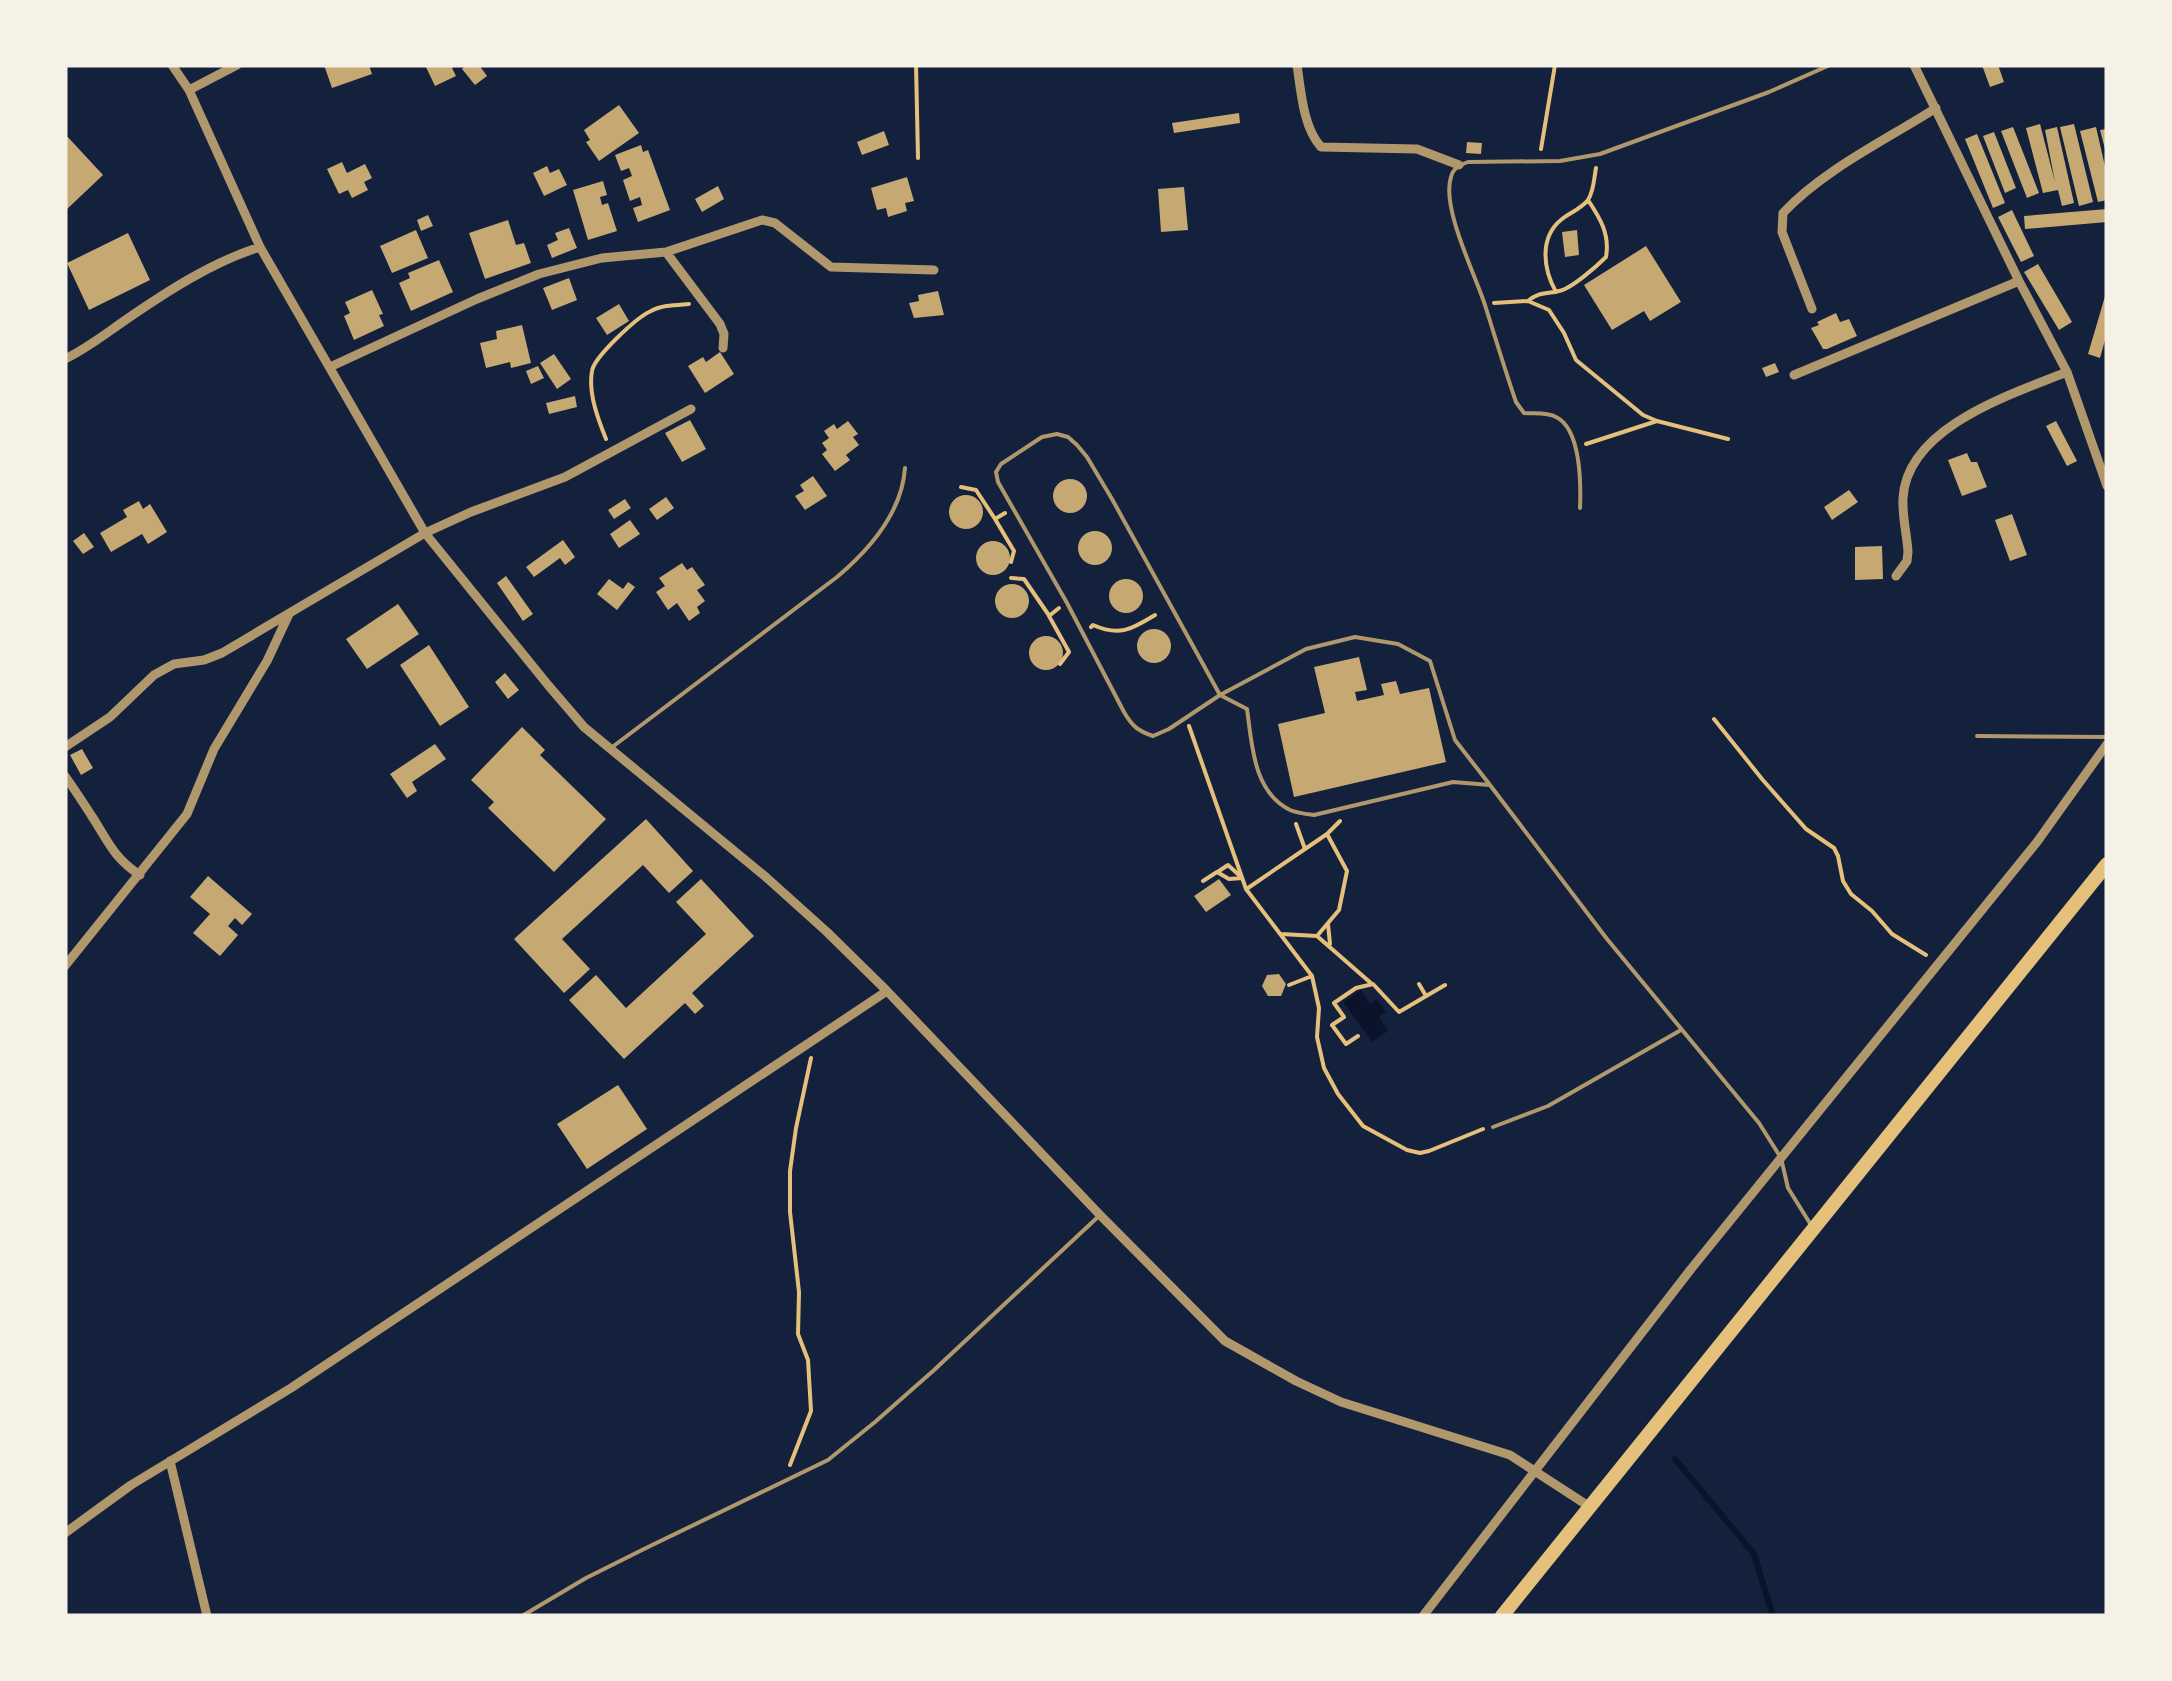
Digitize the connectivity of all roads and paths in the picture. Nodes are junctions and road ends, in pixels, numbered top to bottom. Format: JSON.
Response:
{"nodes":[{"id":1,"x":172,"y":65,"type":"edge"},
{"id":2,"x":237,"y":65,"type":"edge"},
{"id":3,"x":916,"y":65,"type":"edge"},
{"id":4,"x":1297,"y":65,"type":"edge"},
{"id":5,"x":1555,"y":65,"type":"edge"},
{"id":6,"x":1830,"y":65,"type":"edge"},
{"id":7,"x":1914,"y":65,"type":"edge"},
{"id":8,"x":189,"y":90,"type":"junction"},
{"id":9,"x":1936,"y":108,"type":"junction"},
{"id":10,"x":1600,"y":154,"type":"junction"},
{"id":11,"x":918,"y":158,"type":"dead end"},
{"id":12,"x":1538,"y":161,"type":"junction"},
{"id":13,"x":1459,"y":165,"type":"junction"},
{"id":14,"x":1588,"y":200,"type":"junction"},
{"id":15,"x":260,"y":247,"type":"junction"},
{"id":16,"x":666,"y":252,"type":"junction"},
{"id":17,"x":934,"y":270,"type":"dead end"},
{"id":18,"x":2019,"y":280,"type":"junction"},
{"id":19,"x":1556,"y":292,"type":"junction"},
{"id":20,"x":703,"y":301,"type":"junction"},
{"id":21,"x":1528,"y":302,"type":"junction"},
{"id":22,"x":1484,"y":304,"type":"junction"},
{"id":23,"x":1812,"y":309,"type":"dead end"},
{"id":24,"x":723,"y":348,"type":"dead end"},
{"id":25,"x":65,"y":360,"type":"edge"},
{"id":26,"x":330,"y":367,"type":"junction"},
{"id":27,"x":2067,"y":372,"type":"junction"},
{"id":28,"x":1794,"y":375,"type":"dead end"},
{"id":29,"x":691,"y":409,"type":"dead end"},
{"id":30,"x":1658,"y":422,"type":"junction"},
{"id":31,"x":1728,"y":439,"type":"dead end"},
{"id":32,"x":1575,"y":448,"type":"junction"},
{"id":33,"x":611,"y":452,"type":"junction"},
{"id":34,"x":905,"y":468,"type":"dead end"},
{"id":35,"x":2107,"y":486,"type":"edge"},
{"id":36,"x":961,"y":487,"type":"dead end"},
{"id":37,"x":1013,"y":508,"type":"junction"},
{"id":38,"x":1580,"y":508,"type":"dead end"},
{"id":39,"x":995,"y":519,"type":"junction"},
{"id":40,"x":425,"y":532,"type":"junction"},
{"id":41,"x":1011,"y":562,"type":"dead end"},
{"id":42,"x":1896,"y":576,"type":"dead end"},
{"id":43,"x":1012,"y":578,"type":"dead end"},
{"id":44,"x":1067,"y":603,"type":"junction"},
{"id":45,"x":290,"y":612,"type":"junction"},
{"id":46,"x":1156,"y":614,"type":"dead end"},
{"id":47,"x":1048,"y":616,"type":"junction"},
{"id":48,"x":1082,"y":631,"type":"junction"},
{"id":49,"x":1060,"y":664,"type":"dead end"},
{"id":50,"x":1220,"y":695,"type":"junction"},
{"id":51,"x":1186,"y":717,"type":"junction"},
{"id":52,"x":1714,"y":718,"type":"dead end"},
{"id":53,"x":1978,"y":736,"type":"dead end"},
{"id":54,"x":2107,"y":741,"type":"edge"},
{"id":55,"x":65,"y":747,"type":"edge"},
{"id":56,"x":610,"y":748,"type":"junction"},
{"id":57,"x":65,"y":776,"type":"edge"},
{"id":58,"x":1490,"y":785,"type":"junction"},
{"id":59,"x":1352,"y":808,"type":"junction"},
{"id":60,"x":1291,"y":811,"type":"junction"},
{"id":61,"x":1327,"y":834,"type":"junction"},
{"id":62,"x":1305,"y":849,"type":"junction"},
{"id":63,"x":2107,"y":864,"type":"edge"},
{"id":64,"x":1216,"y":872,"type":"junction"},
{"id":65,"x":140,"y":875,"type":"junction"},
{"id":66,"x":1242,"y":878,"type":"junction"},
{"id":67,"x":1203,"y":881,"type":"dead end"},
{"id":68,"x":1246,"y":889,"type":"junction"},
{"id":69,"x":1328,"y":924,"type":"junction"},
{"id":70,"x":1280,"y":934,"type":"junction"},
{"id":71,"x":1317,"y":936,"type":"junction"},
{"id":72,"x":1330,"y":947,"type":"junction"},
{"id":73,"x":1939,"y":962,"type":"junction"},
{"id":74,"x":65,"y":966,"type":"edge"},
{"id":75,"x":1312,"y":976,"type":"junction"},
{"id":76,"x":1373,"y":984,"type":"junction"},
{"id":77,"x":1420,"y":984,"type":"dead end"},
{"id":78,"x":1288,"y":986,"type":"dead end"},
{"id":79,"x":1445,"y":986,"type":"dead end"},
{"id":80,"x":887,"y":991,"type":"junction"},
{"id":81,"x":1426,"y":996,"type":"junction"},
{"id":82,"x":1681,"y":1030,"type":"junction"},
{"id":83,"x":1358,"y":1036,"type":"dead end"},
{"id":84,"x":815,"y":1039,"type":"junction"},
{"id":85,"x":1492,"y":1126,"type":"joint"},
{"id":86,"x":1781,"y":1158,"type":"junction"},
{"id":87,"x":1100,"y":1214,"type":"junction"},
{"id":88,"x":1814,"y":1229,"type":"junction"},
{"id":89,"x":170,"y":1460,"type":"junction"},
{"id":90,"x":1536,"y":1470,"type":"junction"},
{"id":91,"x":781,"y":1482,"type":"junction"},
{"id":92,"x":1590,"y":1506,"type":"junction"},
{"id":93,"x":65,"y":1533,"type":"edge"},
{"id":94,"x":208,"y":1616,"type":"edge"},
{"id":95,"x":522,"y":1616,"type":"edge"},
{"id":96,"x":1423,"y":1616,"type":"edge"},
{"id":97,"x":1502,"y":1616,"type":"edge"}],
"edges":[{"from":1,"to":8,"type":"street"},
{"from":2,"to":8,"type":"street"},
{"from":3,"to":11,"type":"path"},
{"from":4,"to":13,"type":"street"},
{"from":5,"to":12,"type":"path"},
{"from":6,"to":10,"type":"lane"},
{"from":7,"to":9,"type":"street"},
{"from":8,"to":15,"type":"street"},
{"from":9,"to":18,"type":"street"},
{"from":9,"to":23,"type":"street"},
{"from":10,"to":12,"type":"lane"},
{"from":10,"to":14,"type":"path"},
{"from":12,"to":13,"type":"lane"},
{"from":13,"to":22,"type":"lane"},
{"from":14,"to":19,"type":"path"},
{"from":14,"to":19,"type":"path"},
{"from":15,"to":25,"type":"street"},
{"from":15,"to":26,"type":"street"},
{"from":16,"to":17,"type":"street"},
{"from":16,"to":20,"type":"street"},
{"from":16,"to":26,"type":"street"},
{"from":18,"to":27,"type":"street"},
{"from":18,"to":28,"type":"street"},
{"from":19,"to":21,"type":"path"},
{"from":20,"to":24,"type":"street"},
{"from":20,"to":33,"type":"path"},
{"from":21,"to":22,"type":"path"},
{"from":21,"to":30,"type":"path"},
{"from":22,"to":32,"type":"lane"},
{"from":26,"to":40,"type":"street"},
{"from":27,"to":35,"type":"street"},
{"from":27,"to":42,"type":"street"},
{"from":29,"to":33,"type":"street"},
{"from":30,"to":31,"type":"path"},
{"from":30,"to":32,"type":"path"},
{"from":32,"to":38,"type":"lane"},
{"from":33,"to":40,"type":"street"},
{"from":34,"to":56,"type":"lane"},
{"from":36,"to":39,"type":"path"},
{"from":37,"to":39,"type":"path"},
{"from":37,"to":44,"type":"lane"},
{"from":37,"to":50,"type":"lane"},
{"from":39,"to":41,"type":"path"},
{"from":40,"to":45,"type":"street"},
{"from":40,"to":56,"type":"street"},
{"from":43,"to":47,"type":"path"},
{"from":44,"to":47,"type":"path"},
{"from":44,"to":48,"type":"lane"},
{"from":45,"to":55,"type":"street"},
{"from":45,"to":65,"type":"street"},
{"from":46,"to":48,"type":"path"},
{"from":47,"to":49,"type":"path"},
{"from":48,"to":51,"type":"lane"},
{"from":50,"to":51,"type":"lane"},
{"from":50,"to":58,"type":"lane"},
{"from":50,"to":60,"type":"lane"},
{"from":51,"to":66,"type":"path"},
{"from":52,"to":73,"type":"path"},
{"from":53,"to":54,"type":"lane"},
{"from":54,"to":73,"type":"street"},
{"from":56,"to":80,"type":"street"},
{"from":57,"to":65,"type":"street"},
{"from":58,"to":59,"type":"lane"},
{"from":58,"to":82,"type":"lane"},
{"from":59,"to":60,"type":"lane"},
{"from":59,"to":61,"type":"path"},
{"from":60,"to":62,"type":"path"},
{"from":61,"to":62,"type":"path"},
{"from":61,"to":69,"type":"path"},
{"from":62,"to":68,"type":"path"},
{"from":63,"to":88,"type":"highway"},
{"from":64,"to":66,"type":"path"},
{"from":64,"to":66,"type":"path"},
{"from":64,"to":67,"type":"path"},
{"from":65,"to":74,"type":"street"},
{"from":66,"to":68,"type":"path"},
{"from":68,"to":70,"type":"path"},
{"from":69,"to":71,"type":"path"},
{"from":69,"to":72,"type":"path"},
{"from":70,"to":71,"type":"path"},
{"from":70,"to":75,"type":"path"},
{"from":71,"to":72,"type":"path"},
{"from":72,"to":76,"type":"path"},
{"from":73,"to":86,"type":"street"},
{"from":75,"to":78,"type":"path"},
{"from":75,"to":85,"type":"path"},
{"from":76,"to":81,"type":"path"},
{"from":76,"to":83,"type":"path"},
{"from":77,"to":81,"type":"path"},
{"from":79,"to":81,"type":"path"},
{"from":80,"to":84,"type":"street"},
{"from":80,"to":87,"type":"street"},
{"from":82,"to":85,"type":"lane"},
{"from":82,"to":86,"type":"lane"},
{"from":84,"to":89,"type":"street"},
{"from":84,"to":91,"type":"path"},
{"from":86,"to":88,"type":"lane"},
{"from":86,"to":90,"type":"street"},
{"from":87,"to":90,"type":"street"},
{"from":87,"to":91,"type":"lane"},
{"from":88,"to":92,"type":"highway"},
{"from":89,"to":93,"type":"street"},
{"from":89,"to":94,"type":"street"},
{"from":90,"to":92,"type":"street"},
{"from":90,"to":96,"type":"street"},
{"from":91,"to":95,"type":"lane"},
{"from":92,"to":97,"type":"highway"}]}
